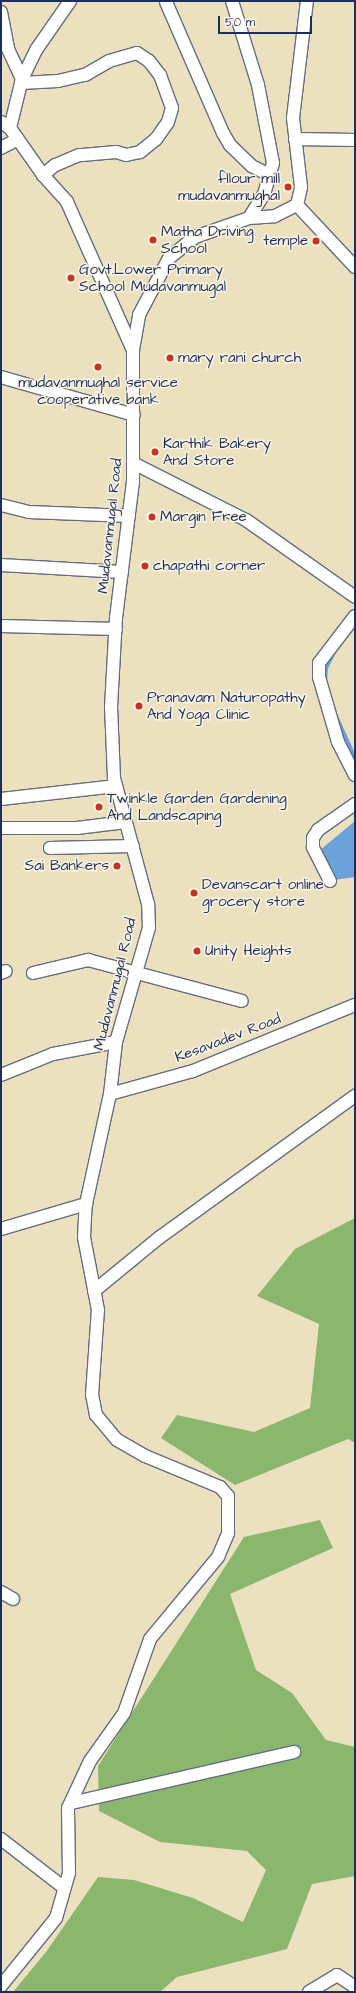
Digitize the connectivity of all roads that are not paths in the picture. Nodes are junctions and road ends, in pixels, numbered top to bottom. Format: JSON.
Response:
{"nodes":[{"id":1,"x":70,"y":1,"type":"edge"},
{"id":2,"x":232,"y":1,"type":"edge"},
{"id":3,"x":307,"y":1,"type":"edge"},
{"id":4,"x":166,"y":2,"type":"edge"},
{"id":5,"x":1,"y":12,"type":"edge"},
{"id":6,"x":21,"y":81,"type":"junction"},
{"id":7,"x":6,"y":125,"type":"edge"},
{"id":8,"x":18,"y":139,"type":"junction"},
{"id":9,"x":294,"y":139,"type":"junction"},
{"id":10,"x":355,"y":140,"type":"edge"},
{"id":11,"x":1,"y":148,"type":"edge"},
{"id":12,"x":43,"y":175,"type":"junction"},
{"id":13,"x":271,"y":176,"type":"junction"},
{"id":14,"x":297,"y":205,"type":"junction"},
{"id":15,"x":249,"y":218,"type":"junction"},
{"id":16,"x":355,"y":267,"type":"edge"},
{"id":17,"x":133,"y":350,"type":"junction"},
{"id":18,"x":1,"y":376,"type":"edge"},
{"id":19,"x":134,"y":415,"type":"junction"},
{"id":20,"x":133,"y":463,"type":"junction"},
{"id":21,"x":1,"y":505,"type":"edge"},
{"id":22,"x":129,"y":516,"type":"junction"},
{"id":23,"x":1,"y":565,"type":"edge"},
{"id":24,"x":122,"y":572,"type":"junction"},
{"id":25,"x":355,"y":597,"type":"edge"},
{"id":26,"x":355,"y":616,"type":"edge"},
{"id":27,"x":1,"y":626,"type":"edge"},
{"id":28,"x":116,"y":629,"type":"junction"},
{"id":29,"x":355,"y":775,"type":"edge"},
{"id":30,"x":116,"y":786,"type":"junction"},
{"id":31,"x":1,"y":800,"type":"edge"},
{"id":32,"x":355,"y":804,"type":"edge"},
{"id":33,"x":126,"y":822,"type":"junction"},
{"id":34,"x":1,"y":828,"type":"edge"},
{"id":35,"x":133,"y":846,"type":"junction"},
{"id":36,"x":50,"y":848,"type":"dead end"},
{"id":37,"x":330,"y":881,"type":"dead end"},
{"id":38,"x":136,"y":972,"type":"junction"},
{"id":39,"x":33,"y":973,"type":"dead end"},
{"id":40,"x":242,"y":1001,"type":"dead end"},
{"id":41,"x":355,"y":1005,"type":"edge"},
{"id":42,"x":116,"y":1042,"type":"junction"},
{"id":43,"x":1,"y":1075,"type":"edge"},
{"id":44,"x":110,"y":1094,"type":"junction"},
{"id":45,"x":355,"y":1096,"type":"edge"},
{"id":46,"x":86,"y":1204,"type":"junction"},
{"id":47,"x":1,"y":1229,"type":"edge"},
{"id":48,"x":94,"y":1291,"type":"junction"},
{"id":49,"x":1,"y":1592,"type":"edge"},
{"id":50,"x":13,"y":1599,"type":"dead end"},
{"id":51,"x":294,"y":1752,"type":"dead end"},
{"id":52,"x":71,"y":1803,"type":"junction"},
{"id":53,"x":1,"y":1839,"type":"edge"},
{"id":54,"x":63,"y":1887,"type":"junction"},
{"id":55,"x":353,"y":1981,"type":"edge"},
{"id":56,"x":1,"y":1986,"type":"edge"},
{"id":57,"x":309,"y":1992,"type":"edge"}],
"edges":[{"from":1,"to":6,"type":"street"},
{"from":2,"to":13,"type":"street"},
{"from":3,"to":9,"type":"street"},
{"from":4,"to":13,"type":"street"},
{"from":5,"to":6,"type":"street"},
{"from":6,"to":7,"type":"street"},
{"from":6,"to":12,"type":"street"},
{"from":7,"to":8,"type":"street"},
{"from":8,"to":11,"type":"street"},
{"from":8,"to":12,"type":"street"},
{"from":9,"to":10,"type":"street"},
{"from":9,"to":14,"type":"street"},
{"from":12,"to":17,"type":"street"},
{"from":13,"to":15,"type":"street"},
{"from":14,"to":15,"type":"street","name":"Mudavanmugal Road"},
{"from":14,"to":16,"type":"street"},
{"from":15,"to":17,"type":"street","name":"Mudavanmugal Road"},
{"from":17,"to":19,"type":"street","name":"Mudavanmugal Road"},
{"from":18,"to":19,"type":"street"},
{"from":19,"to":20,"type":"street","name":"Mudavanmugal Road"},
{"from":20,"to":22,"type":"street","name":"Mudavanmugal Road"},
{"from":20,"to":25,"type":"street"},
{"from":21,"to":22,"type":"street"},
{"from":22,"to":24,"type":"street","name":"Mudavanmugal Road"},
{"from":23,"to":24,"type":"street"},
{"from":24,"to":28,"type":"street","name":"Mudavanmugal Road"},
{"from":26,"to":29,"type":"street"},
{"from":27,"to":28,"type":"street"},
{"from":28,"to":30,"type":"street","name":"Mudavanmugal Road"},
{"from":30,"to":31,"type":"street"},
{"from":30,"to":33,"type":"street","name":"Mudavanmugal Road"},
{"from":32,"to":37,"type":"street"},
{"from":33,"to":34,"type":"street"},
{"from":33,"to":35,"type":"street","name":"Mudavanmugal Road"},
{"from":35,"to":36,"type":"street"},
{"from":35,"to":38,"type":"street","name":"Mudavanmugal Road"},
{"from":38,"to":39,"type":"street"},
{"from":38,"to":40,"type":"street"},
{"from":38,"to":42,"type":"street","name":"Mudavanmugal Road"},
{"from":41,"to":44,"type":"street","name":"Kesavadev Road"},
{"from":42,"to":43,"type":"street"},
{"from":42,"to":44,"type":"street","name":"Mudavanmugal Road"},
{"from":44,"to":46,"type":"street","name":"Mudavanmugal Road"},
{"from":45,"to":48,"type":"street"},
{"from":46,"to":47,"type":"street"},
{"from":46,"to":48,"type":"street","name":"Mudavanmugal Road"},
{"from":48,"to":52,"type":"street","name":"Mudavanmugal Road"},
{"from":49,"to":50,"type":"street"},
{"from":51,"to":52,"type":"street"},
{"from":52,"to":54,"type":"street"},
{"from":53,"to":54,"type":"street"},
{"from":54,"to":56,"type":"street"},
{"from":55,"to":57,"type":"street"}]}
